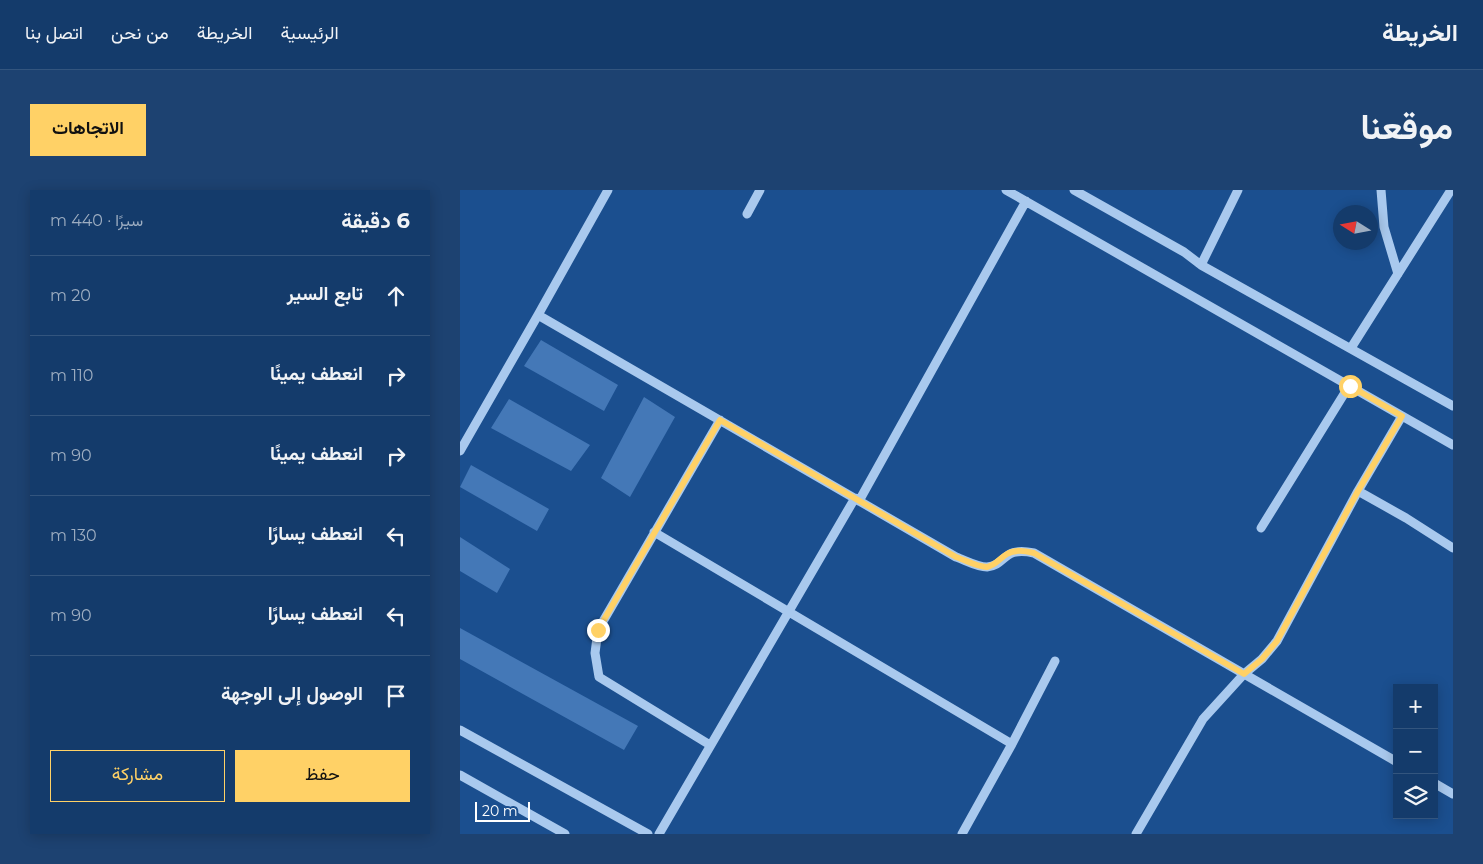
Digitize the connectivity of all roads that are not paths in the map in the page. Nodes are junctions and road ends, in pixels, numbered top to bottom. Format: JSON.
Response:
{"nodes":[{"id":1,"x":608,"y":190,"type":"edge"},
{"id":2,"x":760,"y":190,"type":"edge"},
{"id":3,"x":1006,"y":190,"type":"edge"},
{"id":4,"x":1074,"y":190,"type":"edge"},
{"id":5,"x":1238,"y":190,"type":"edge"},
{"id":6,"x":1382,"y":190,"type":"edge"},
{"id":7,"x":1451,"y":190,"type":"edge"},
{"id":8,"x":1026,"y":201,"type":"junction"},
{"id":9,"x":747,"y":214,"type":"dead end"},
{"id":10,"x":1201,"y":265,"type":"junction"},
{"id":11,"x":1398,"y":274,"type":"junction"},
{"id":12,"x":538,"y":315,"type":"junction"},
{"id":13,"x":1351,"y":348,"type":"junction"},
{"id":14,"x":1350,"y":386,"type":"junction"},
{"id":15,"x":1451,"y":402,"type":"edge"},
{"id":16,"x":1402,"y":416,"type":"junction"},
{"id":17,"x":720,"y":420,"type":"junction"},
{"id":18,"x":1453,"y":445,"type":"edge"},
{"id":19,"x":460,"y":451,"type":"edge"},
{"id":20,"x":1358,"y":491,"type":"junction"},
{"id":21,"x":857,"y":499,"type":"junction"},
{"id":22,"x":1262,"y":528,"type":"dead end"},
{"id":23,"x":654,"y":532,"type":"junction"},
{"id":24,"x":1453,"y":548,"type":"edge"},
{"id":25,"x":788,"y":611,"type":"junction"},
{"id":26,"x":1055,"y":661,"type":"dead end"},
{"id":27,"x":1244,"y":674,"type":"junction"},
{"id":28,"x":460,"y":730,"type":"edge"},
{"id":29,"x":1012,"y":744,"type":"junction"},
{"id":30,"x":710,"y":745,"type":"junction"},
{"id":31,"x":1393,"y":760,"type":"edge"},
{"id":32,"x":460,"y":775,"type":"edge"},
{"id":33,"x":1438,"y":786,"type":"edge"},
{"id":34,"x":1453,"y":794,"type":"edge"},
{"id":35,"x":560,"y":833,"type":"edge"},
{"id":36,"x":648,"y":834,"type":"edge"},
{"id":37,"x":659,"y":834,"type":"edge"},
{"id":38,"x":962,"y":834,"type":"edge"},
{"id":39,"x":1136,"y":834,"type":"edge"}],
"edges":[{"from":1,"to":12,"type":"street"},
{"from":2,"to":9,"type":"street"},
{"from":3,"to":8,"type":"street"},
{"from":4,"to":10,"type":"street"},
{"from":5,"to":10,"type":"street"},
{"from":6,"to":11,"type":"street"},
{"from":7,"to":11,"type":"street"},
{"from":8,"to":14,"type":"street"},
{"from":8,"to":21,"type":"street"},
{"from":10,"to":13,"type":"street"},
{"from":11,"to":13,"type":"street"},
{"from":12,"to":17,"type":"street"},
{"from":12,"to":19,"type":"street"},
{"from":13,"to":15,"type":"street"},
{"from":14,"to":16,"type":"street"},
{"from":14,"to":22,"type":"street"},
{"from":16,"to":18,"type":"street"},
{"from":16,"to":20,"type":"street"},
{"from":17,"to":21,"type":"street"},
{"from":17,"to":23,"type":"street"},
{"from":20,"to":24,"type":"street"},
{"from":20,"to":27,"type":"street"},
{"from":21,"to":25,"type":"street"},
{"from":21,"to":27,"type":"street"},
{"from":23,"to":25,"type":"street"},
{"from":23,"to":30,"type":"street"},
{"from":25,"to":29,"type":"street"},
{"from":25,"to":30,"type":"street"},
{"from":26,"to":29,"type":"street"},
{"from":27,"to":31,"type":"street"},
{"from":27,"to":39,"type":"street"},
{"from":28,"to":36,"type":"street"},
{"from":29,"to":38,"type":"street"},
{"from":30,"to":37,"type":"street"},
{"from":32,"to":35,"type":"street"},
{"from":33,"to":34,"type":"street"}]}
